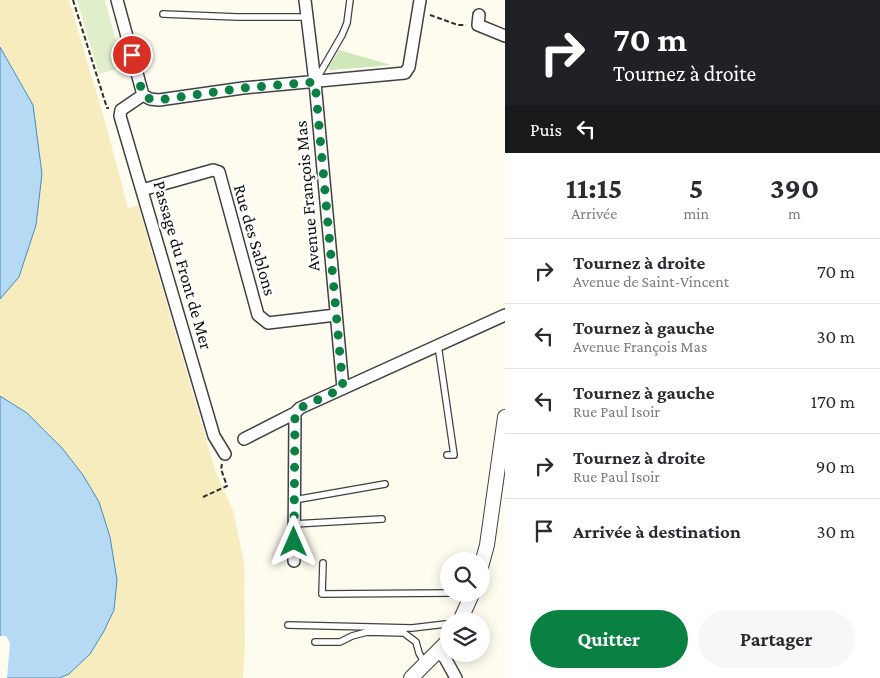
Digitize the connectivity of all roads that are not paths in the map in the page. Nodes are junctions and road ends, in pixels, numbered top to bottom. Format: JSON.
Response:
{"nodes":[{"id":1,"x":117,"y":0,"type":"edge"},
{"id":2,"x":305,"y":0,"type":"edge"},
{"id":3,"x":350,"y":0,"type":"edge"},
{"id":4,"x":420,"y":6,"type":"edge"},
{"id":5,"x":163,"y":14,"type":"dead end"},
{"id":6,"x":306,"y":17,"type":"junction"},
{"id":7,"x":478,"y":20,"type":"road end"},
{"id":8,"x":505,"y":36,"type":"edge"},
{"id":9,"x":315,"y":82,"type":"junction"},
{"id":10,"x":143,"y":95,"type":"junction"},
{"id":11,"x":142,"y":190,"type":"junction"},
{"id":12,"x":336,"y":315,"type":"junction"},
{"id":13,"x":505,"y":315,"type":"edge"},
{"id":14,"x":438,"y":345,"type":"junction"},
{"id":15,"x":343,"y":388,"type":"junction"},
{"id":16,"x":295,"y":413,"type":"junction"},
{"id":17,"x":505,"y":417,"type":"edge"},
{"id":18,"x":244,"y":439,"type":"dead end"},
{"id":19,"x":225,"y":454,"type":"road end"},
{"id":20,"x":447,"y":455,"type":"dead end"},
{"id":21,"x":385,"y":484,"type":"dead end"},
{"id":22,"x":294,"y":500,"type":"junction"},
{"id":23,"x":382,"y":519,"type":"dead end"},
{"id":24,"x":294,"y":524,"type":"junction"},
{"id":25,"x":485,"y":552,"type":"edge"},
{"id":26,"x":294,"y":561,"type":"dead end"},
{"id":27,"x":322,"y":563,"type":"dead end"},
{"id":28,"x":440,"y":593,"type":"edge"},
{"id":29,"x":288,"y":625,"type":"dead end"},
{"id":30,"x":440,"y":625,"type":"edge"},
{"id":31,"x":315,"y":642,"type":"dead end"},
{"id":32,"x":438,"y":652,"type":"joint"},
{"id":33,"x":425,"y":664,"type":"junction"},
{"id":34,"x":411,"y":678,"type":"edge"},
{"id":35,"x":456,"y":678,"type":"edge"}],
"edges":[{"from":1,"to":10,"type":"street"},
{"from":2,"to":6,"type":"street","name":"Avenue François Mas"},
{"from":3,"to":9,"type":"lane"},
{"from":4,"to":9,"type":"street"},
{"from":5,"to":6,"type":"lane"},
{"from":6,"to":9,"type":"street","name":"Avenue François Mas"},
{"from":7,"to":8,"type":"street"},
{"from":9,"to":10,"type":"street"},
{"from":9,"to":12,"type":"street","name":"Avenue François Mas"},
{"from":10,"to":11,"type":"street","name":"Passage du Front de Mer"},
{"from":11,"to":12,"type":"street","name":"Rue des Sablons"},
{"from":11,"to":19,"type":"street","name":"Passage du Front de Mer"},
{"from":12,"to":15,"type":"street","name":"Avenue François Mas"},
{"from":13,"to":14,"type":"street"},
{"from":14,"to":15,"type":"street"},
{"from":14,"to":20,"type":"lane"},
{"from":15,"to":16,"type":"street"},
{"from":16,"to":18,"type":"street"},
{"from":16,"to":22,"type":"street"},
{"from":17,"to":25,"type":"street"},
{"from":21,"to":22,"type":"lane"},
{"from":22,"to":24,"type":"street"},
{"from":23,"to":24,"type":"lane"},
{"from":24,"to":26,"type":"street"},
{"from":27,"to":28,"type":"lane"},
{"from":29,"to":30,"type":"lane"},
{"from":31,"to":33,"type":"lane"},
{"from":32,"to":33,"type":"street"},
{"from":32,"to":35,"type":"street"},
{"from":33,"to":34,"type":"street"}]}
